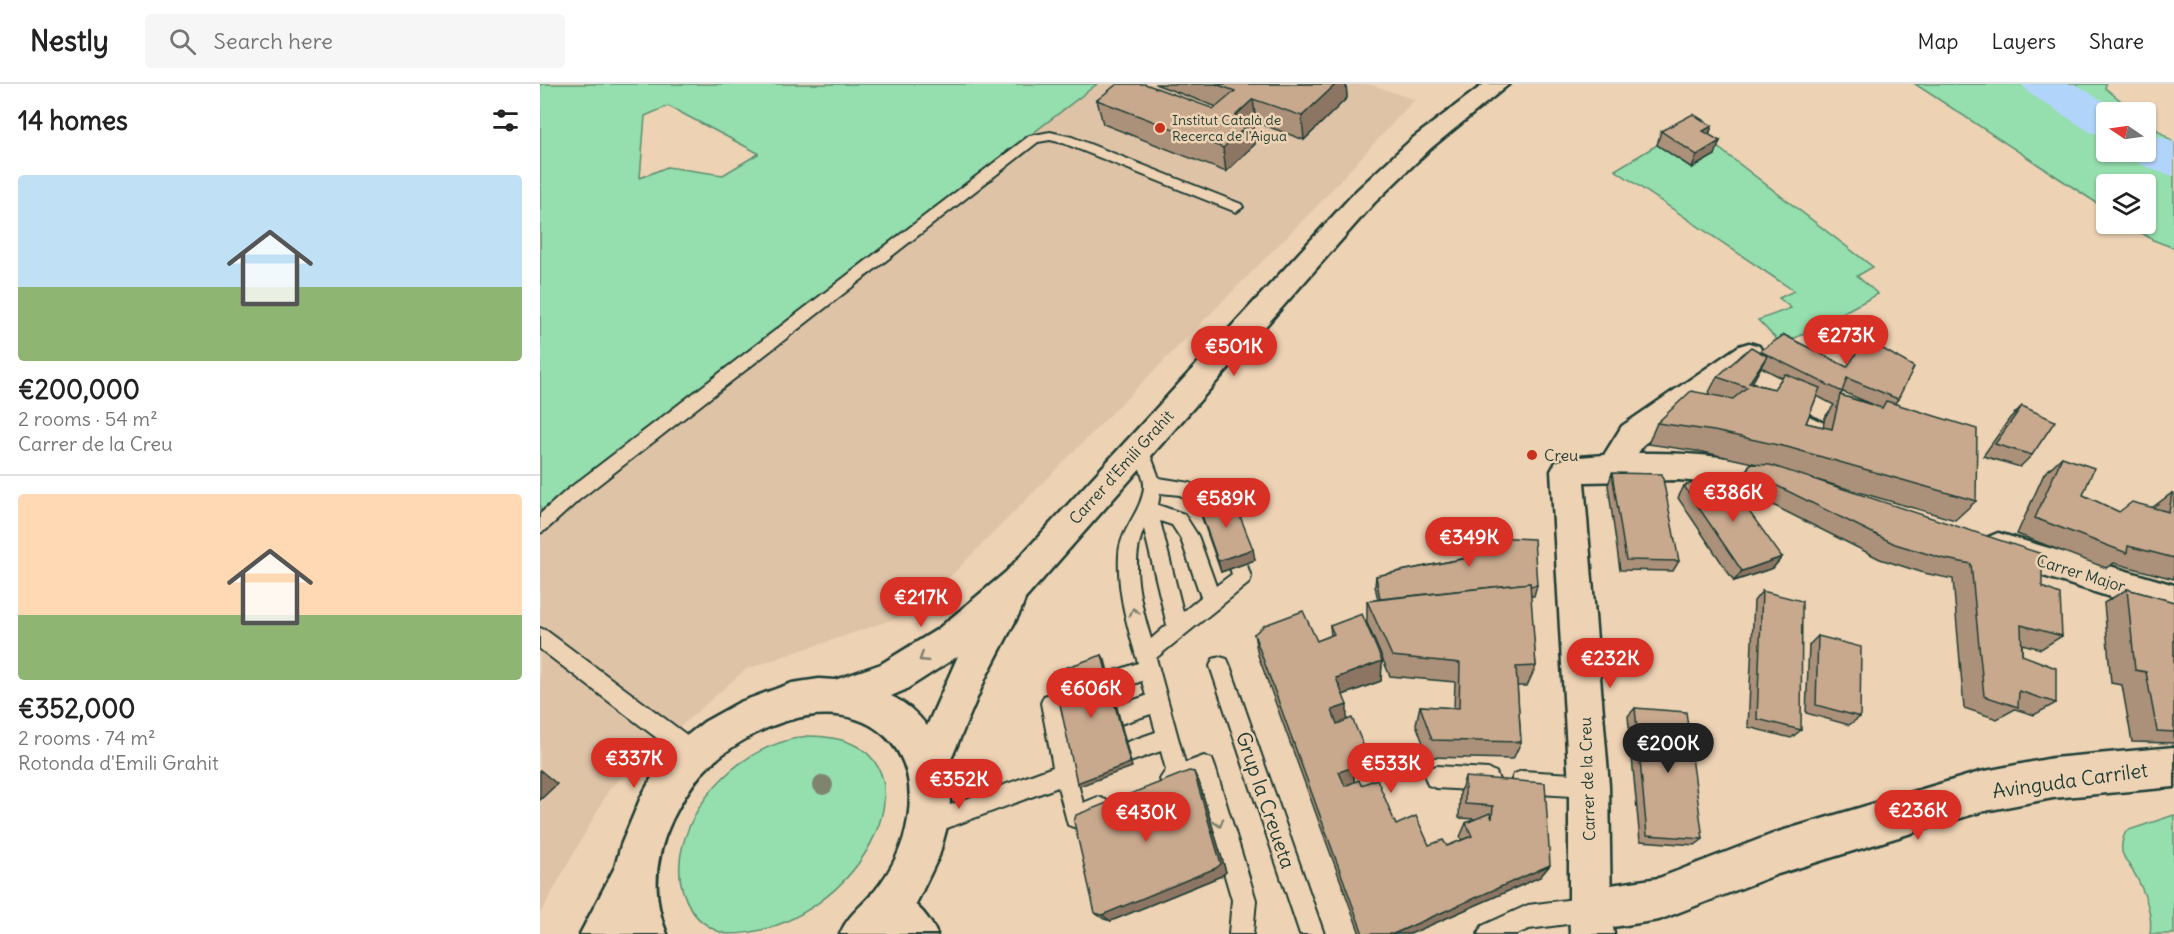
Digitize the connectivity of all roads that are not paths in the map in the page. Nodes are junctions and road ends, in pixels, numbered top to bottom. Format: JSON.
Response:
{"nodes":[{"id":1,"x":1498,"y":84,"type":"edge"},
{"id":2,"x":1236,"y":207,"type":"dead end"},
{"id":3,"x":1865,"y":422,"type":"edge"},
{"id":4,"x":1140,"y":448,"type":"junction"},
{"id":5,"x":1615,"y":465,"type":"junction"},
{"id":6,"x":1153,"y":485,"type":"junction"},
{"id":7,"x":1817,"y":493,"type":"edge"},
{"id":8,"x":1148,"y":510,"type":"junction"},
{"id":9,"x":540,"y":525,"type":"edge"},
{"id":10,"x":1971,"y":540,"type":"edge"},
{"id":11,"x":1018,"y":583,"type":"junction"},
{"id":12,"x":1211,"y":599,"type":"junction"},
{"id":13,"x":2174,"y":601,"type":"edge"},
{"id":14,"x":1178,"y":630,"type":"junction"},
{"id":15,"x":540,"y":637,"type":"edge"},
{"id":16,"x":1147,"y":662,"type":"junction"},
{"id":17,"x":1220,"y":666,"type":"dead end"},
{"id":18,"x":837,"y":697,"type":"junction"},
{"id":19,"x":1158,"y":702,"type":"junction"},
{"id":20,"x":1058,"y":735,"type":"junction"},
{"id":21,"x":1168,"y":738,"type":"junction"},
{"id":22,"x":695,"y":754,"type":"junction"},
{"id":23,"x":2174,"y":767,"type":"edge"},
{"id":24,"x":927,"y":770,"type":"junction"},
{"id":25,"x":1065,"y":773,"type":"junction"},
{"id":26,"x":1178,"y":776,"type":"junction"},
{"id":27,"x":1436,"y":777,"type":"edge"},
{"id":28,"x":1589,"y":786,"type":"junction"},
{"id":29,"x":1148,"y":789,"type":"edge"},
{"id":30,"x":1117,"y":801,"type":"edge"},
{"id":31,"x":928,"y":824,"type":"junction"},
{"id":32,"x":634,"y":875,"type":"junction"},
{"id":33,"x":1591,"y":921,"type":"edge"},
{"id":34,"x":888,"y":926,"type":"edge"},
{"id":35,"x":602,"y":934,"type":"edge"},
{"id":36,"x":645,"y":934,"type":"edge"},
{"id":37,"x":1241,"y":934,"type":"edge"},
{"id":38,"x":1312,"y":934,"type":"edge"},
{"id":39,"x":1490,"y":934,"type":"edge"}],
"edges":[{"from":1,"to":4,"type":"main road","name":"Carrer d'Emili Grahit"},
{"from":2,"to":9,"type":"lane"},
{"from":3,"to":5,"type":"main road"},
{"from":4,"to":6,"type":"lane"},
{"from":4,"to":11,"type":"main road","name":"Carrer d'Emili Grahit"},
{"from":5,"to":7,"type":"main road"},
{"from":5,"to":28,"type":"main road","name":"Carrer de la Creu"},
{"from":6,"to":8,"type":"lane"},
{"from":6,"to":12,"type":"lane"},
{"from":8,"to":12,"type":"lane"},
{"from":8,"to":14,"type":"lane"},
{"from":16,"to":8,"type":"lane","one_way":true},
{"from":10,"to":13,"type":"main road","name":"Carrer Major"},
{"from":11,"to":18,"type":"main road","name":"Carrer d'Emili Grahit","one_way":true},
{"from":11,"to":24,"type":"main road","name":"Carrer d'Emili Grahit"},
{"from":12,"to":14,"type":"lane"},
{"from":14,"to":16,"type":"lane"},
{"from":15,"to":22,"type":"lane"},
{"from":16,"to":19,"type":"lane"},
{"from":16,"to":20,"type":"lane"},
{"from":17,"to":38,"type":"lane","name":"Grup la Creueta"},
{"from":18,"to":22,"type":"main road"},
{"from":18,"to":24,"type":"main road"},
{"from":19,"to":20,"type":"lane"},
{"from":19,"to":21,"type":"lane"},
{"from":20,"to":25,"type":"lane"},
{"from":21,"to":25,"type":"lane"},
{"from":21,"to":26,"type":"lane"},
{"from":22,"to":32,"type":"main road"},
{"from":23,"to":33,"type":"main road","name":"Avinguda Carrilet"},
{"from":24,"to":31,"type":"main road"},
{"from":25,"to":30,"type":"lane"},
{"from":25,"to":31,"type":"lane"},
{"from":26,"to":29,"type":"lane"},
{"from":26,"to":37,"type":"lane","one_way":true},
{"from":27,"to":28,"type":"lane"},
{"from":28,"to":33,"type":"main road","name":"Carrer de la Creu"},
{"from":31,"to":34,"type":"main road"},
{"from":32,"to":35,"type":"main road"},
{"from":32,"to":36,"type":"main road"},
{"from":33,"to":39,"type":"lane"}]}
